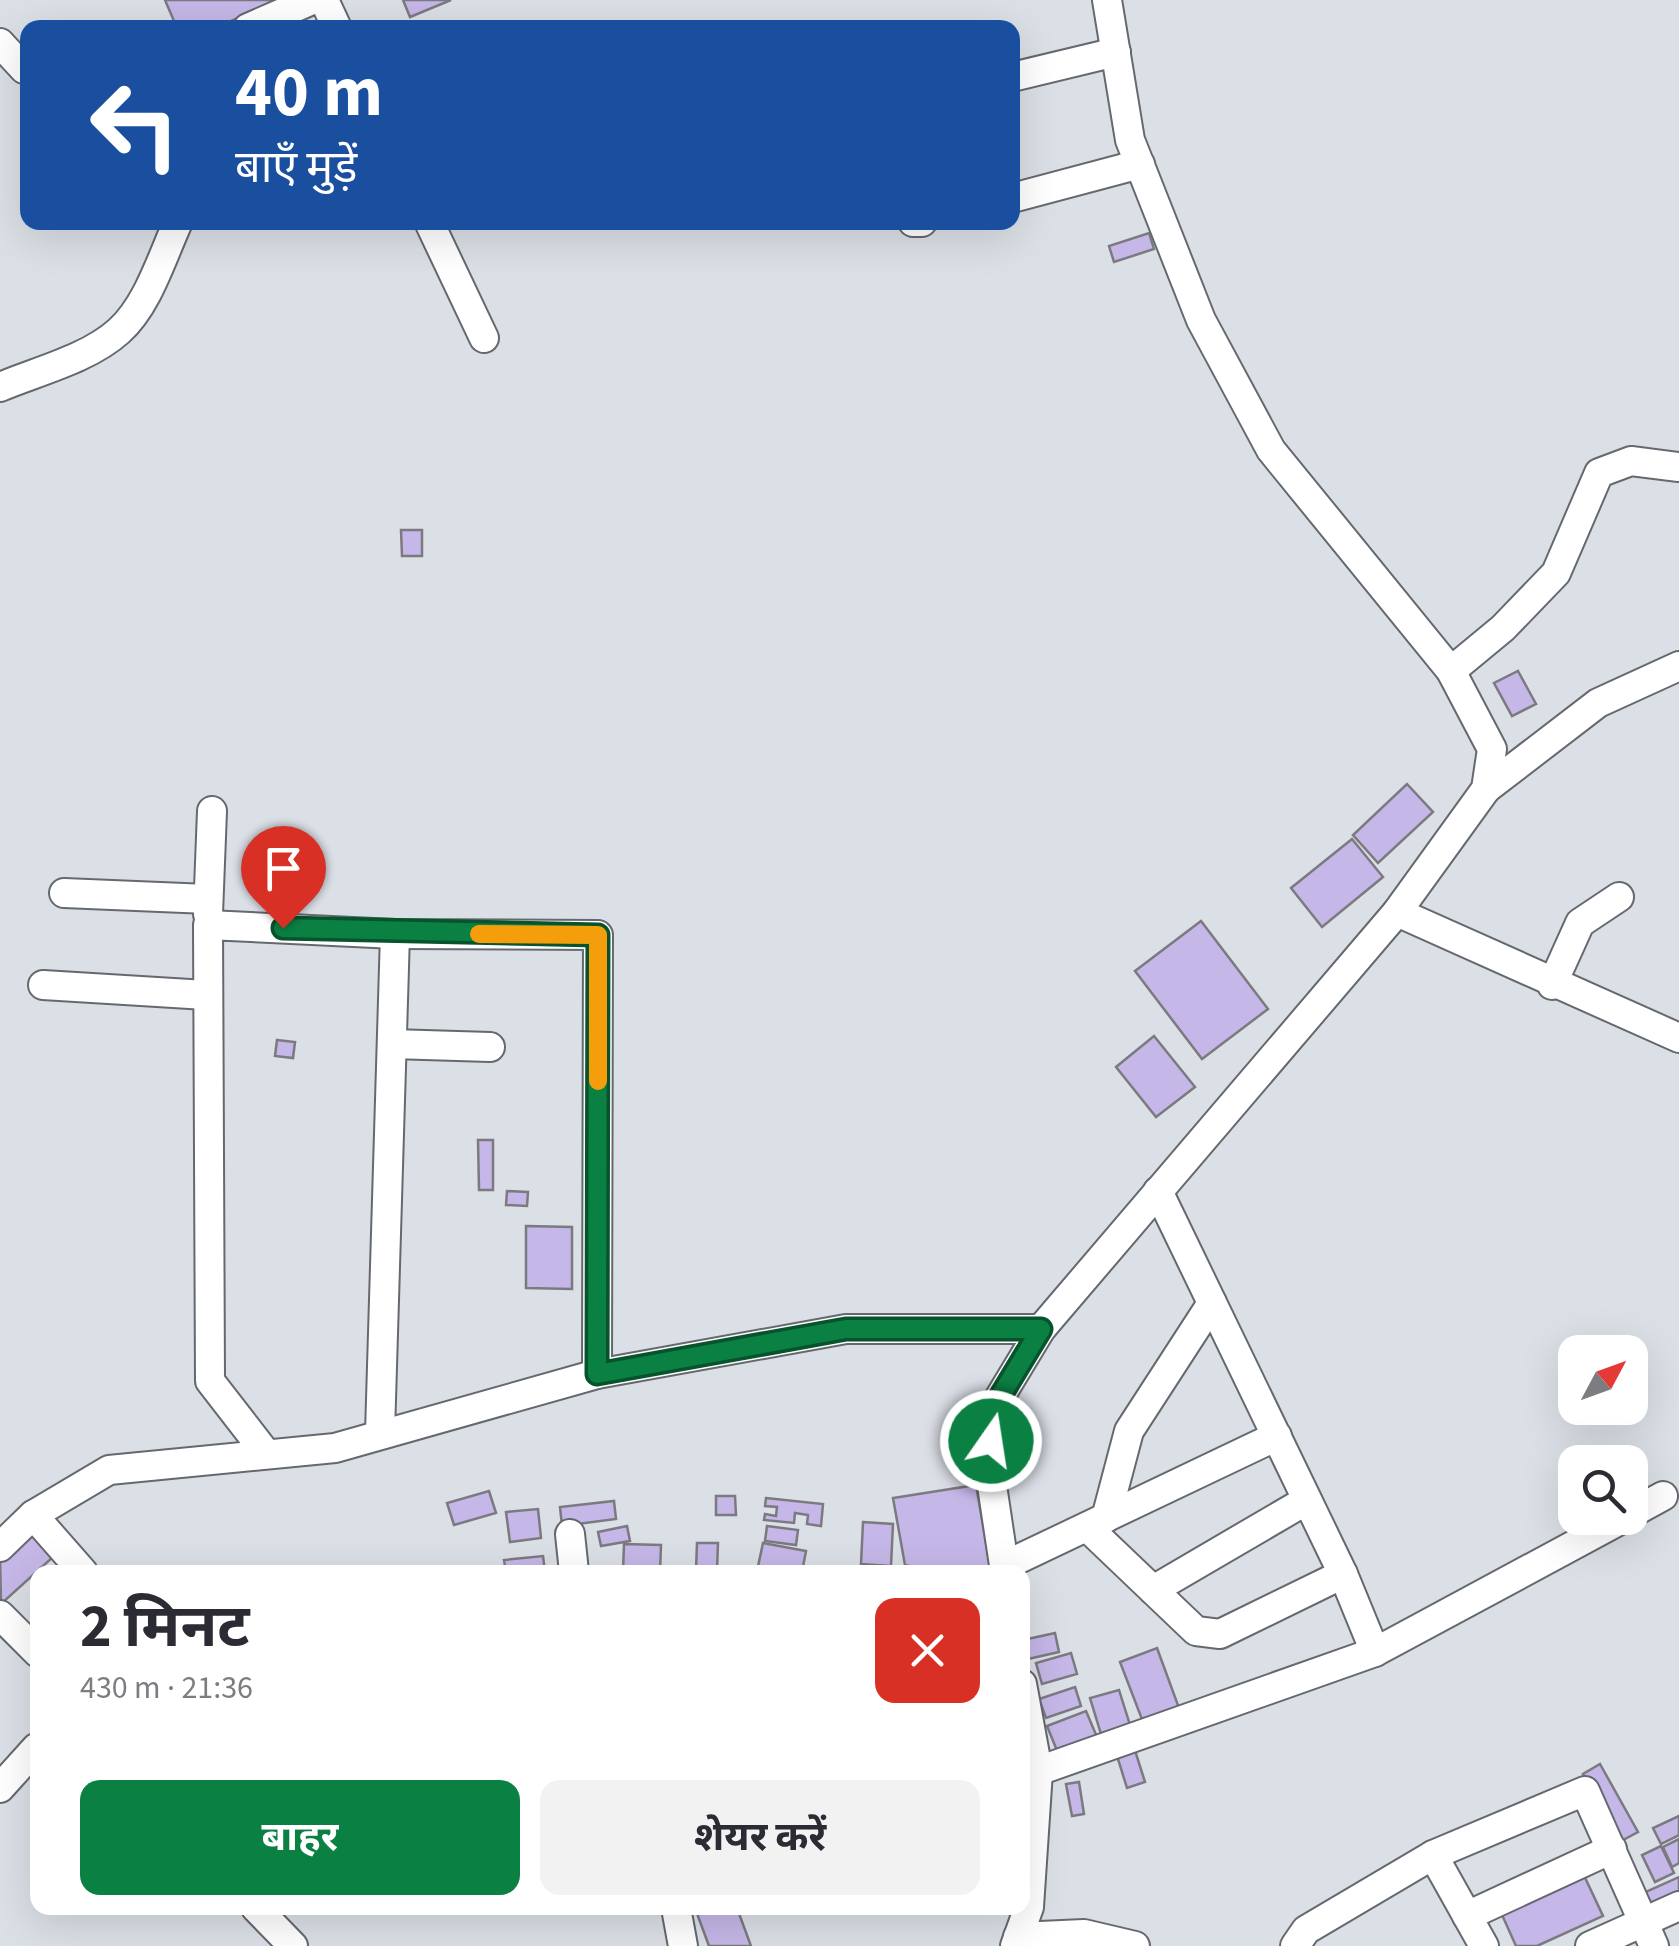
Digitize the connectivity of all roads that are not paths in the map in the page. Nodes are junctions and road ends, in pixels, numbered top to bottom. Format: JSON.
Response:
{"nodes":[{"id":1,"x":312,"y":0,"type":"edge"},
{"id":2,"x":1107,"y":0,"type":"edge"},
{"id":3,"x":266,"y":20,"type":"edge"},
{"id":4,"x":0,"y":43,"type":"edge"},
{"id":5,"x":1116,"y":52,"type":"junction"},
{"id":6,"x":20,"y":65,"type":"edge"},
{"id":7,"x":1020,"y":75,"type":"edge"},
{"id":8,"x":1140,"y":164,"type":"junction"},
{"id":9,"x":1020,"y":196,"type":"edge"},
{"id":10,"x":174,"y":230,"type":"edge"},
{"id":11,"x":433,"y":230,"type":"edge"},
{"id":12,"x":484,"y":338,"type":"dead end"},
{"id":13,"x":0,"y":388,"type":"edge"},
{"id":14,"x":1679,"y":467,"type":"edge"},
{"id":15,"x":1679,"y":666,"type":"edge"},
{"id":16,"x":1451,"y":671,"type":"junction"},
{"id":17,"x":1486,"y":789,"type":"junction"},
{"id":18,"x":212,"y":811,"type":"dead end"},
{"id":19,"x":64,"y":894,"type":"dead end"},
{"id":20,"x":1618,"y":897,"type":"dead end"},
{"id":21,"x":208,"y":912,"type":"junction"},
{"id":22,"x":1398,"y":912,"type":"junction"},
{"id":23,"x":395,"y":934,"type":"junction"},
{"id":24,"x":43,"y":985,"type":"dead end"},
{"id":25,"x":1552,"y":985,"type":"junction"},
{"id":26,"x":206,"y":995,"type":"junction"},
{"id":27,"x":1679,"y":1038,"type":"edge"},
{"id":28,"x":392,"y":1044,"type":"junction"},
{"id":29,"x":490,"y":1047,"type":"dead end"},
{"id":30,"x":1158,"y":1191,"type":"junction"},
{"id":31,"x":1212,"y":1303,"type":"junction"},
{"id":32,"x":1041,"y":1329,"type":"junction"},
{"id":33,"x":597,"y":1374,"type":"junction"},
{"id":34,"x":380,"y":1433,"type":"junction"},
{"id":35,"x":1277,"y":1436,"type":"junction"},
{"id":36,"x":265,"y":1452,"type":"junction"},
{"id":37,"x":1663,"y":1496,"type":"dead end"},
{"id":38,"x":1308,"y":1500,"type":"junction"},
{"id":39,"x":1648,"y":1504,"type":"edge"},
{"id":40,"x":33,"y":1516,"type":"junction"},
{"id":41,"x":1097,"y":1522,"type":"junction"},
{"id":42,"x":570,"y":1534,"type":"dead end"},
{"id":43,"x":1592,"y":1535,"type":"edge"},
{"id":44,"x":0,"y":1547,"type":"edge"},
{"id":45,"x":76,"y":1565,"type":"edge"},
{"id":46,"x":573,"y":1565,"type":"edge"},
{"id":47,"x":1004,"y":1565,"type":"edge"},
{"id":48,"x":1013,"y":1565,"type":"edge"},
{"id":49,"x":1344,"y":1574,"type":"junction"},
{"id":50,"x":1153,"y":1590,"type":"junction"},
{"id":51,"x":0,"y":1615,"type":"edge"},
{"id":52,"x":30,"y":1645,"type":"edge"},
{"id":53,"x":1376,"y":1652,"type":"junction"},
{"id":54,"x":1030,"y":1728,"type":"edge"},
{"id":55,"x":30,"y":1755,"type":"edge"},
{"id":56,"x":1038,"y":1771,"type":"junction"},
{"id":57,"x":0,"y":1788,"type":"edge"},
{"id":58,"x":1612,"y":1849,"type":"junction"},
{"id":59,"x":1433,"y":1854,"type":"junction"},
{"id":60,"x":1030,"y":1893,"type":"edge"},
{"id":61,"x":1679,"y":1906,"type":"edge"},
{"id":62,"x":263,"y":1915,"type":"edge"},
{"id":63,"x":677,"y":1915,"type":"edge"},
{"id":64,"x":1026,"y":1915,"type":"edge"},
{"id":65,"x":1467,"y":1916,"type":"junction"},
{"id":66,"x":1648,"y":1934,"type":"edge"},
{"id":67,"x":1016,"y":1941,"type":"edge"},
{"id":68,"x":293,"y":1946,"type":"edge"},
{"id":69,"x":683,"y":1946,"type":"edge"},
{"id":70,"x":1135,"y":1946,"type":"edge"},
{"id":71,"x":1295,"y":1946,"type":"edge"},
{"id":72,"x":1484,"y":1946,"type":"edge"},
{"id":73,"x":1590,"y":1946,"type":"edge"}],
"edges":[{"from":1,"to":3,"type":"street"},
{"from":2,"to":5,"type":"street"},
{"from":4,"to":6,"type":"street"},
{"from":5,"to":7,"type":"street"},
{"from":5,"to":8,"type":"street"},
{"from":8,"to":9,"type":"street"},
{"from":8,"to":16,"type":"street"},
{"from":10,"to":13,"type":"street"},
{"from":11,"to":12,"type":"street"},
{"from":14,"to":16,"type":"street"},
{"from":15,"to":17,"type":"street"},
{"from":16,"to":17,"type":"street"},
{"from":17,"to":22,"type":"street"},
{"from":18,"to":21,"type":"street"},
{"from":19,"to":21,"type":"street"},
{"from":20,"to":25,"type":"street"},
{"from":21,"to":23,"type":"street"},
{"from":21,"to":26,"type":"street"},
{"from":22,"to":25,"type":"street"},
{"from":22,"to":30,"type":"street"},
{"from":23,"to":28,"type":"street"},
{"from":23,"to":33,"type":"street"},
{"from":24,"to":26,"type":"street"},
{"from":25,"to":27,"type":"street"},
{"from":26,"to":36,"type":"street"},
{"from":28,"to":29,"type":"street"},
{"from":28,"to":34,"type":"street"},
{"from":30,"to":31,"type":"street"},
{"from":30,"to":32,"type":"street"},
{"from":31,"to":35,"type":"street"},
{"from":31,"to":41,"type":"street"},
{"from":32,"to":33,"type":"street"},
{"from":32,"to":47,"type":"street"},
{"from":33,"to":34,"type":"street"},
{"from":34,"to":36,"type":"street"},
{"from":35,"to":38,"type":"street"},
{"from":35,"to":41,"type":"street"},
{"from":36,"to":40,"type":"street"},
{"from":37,"to":39,"type":"street"},
{"from":38,"to":49,"type":"street"},
{"from":38,"to":50,"type":"street"},
{"from":40,"to":44,"type":"street"},
{"from":40,"to":45,"type":"street"},
{"from":41,"to":48,"type":"street"},
{"from":41,"to":50,"type":"street"},
{"from":42,"to":46,"type":"street"},
{"from":43,"to":53,"type":"street"},
{"from":49,"to":50,"type":"street"},
{"from":49,"to":53,"type":"street"},
{"from":51,"to":52,"type":"street"},
{"from":53,"to":56,"type":"street"},
{"from":54,"to":56,"type":"street"},
{"from":55,"to":57,"type":"street"},
{"from":56,"to":60,"type":"street"},
{"from":58,"to":59,"type":"street"},
{"from":58,"to":65,"type":"street"},
{"from":58,"to":66,"type":"street"},
{"from":59,"to":65,"type":"street"},
{"from":59,"to":71,"type":"street"},
{"from":61,"to":66,"type":"street"},
{"from":62,"to":68,"type":"street"},
{"from":63,"to":69,"type":"street"},
{"from":64,"to":67,"type":"street"},
{"from":65,"to":72,"type":"street"},
{"from":66,"to":73,"type":"street"},
{"from":67,"to":70,"type":"street"}]}
